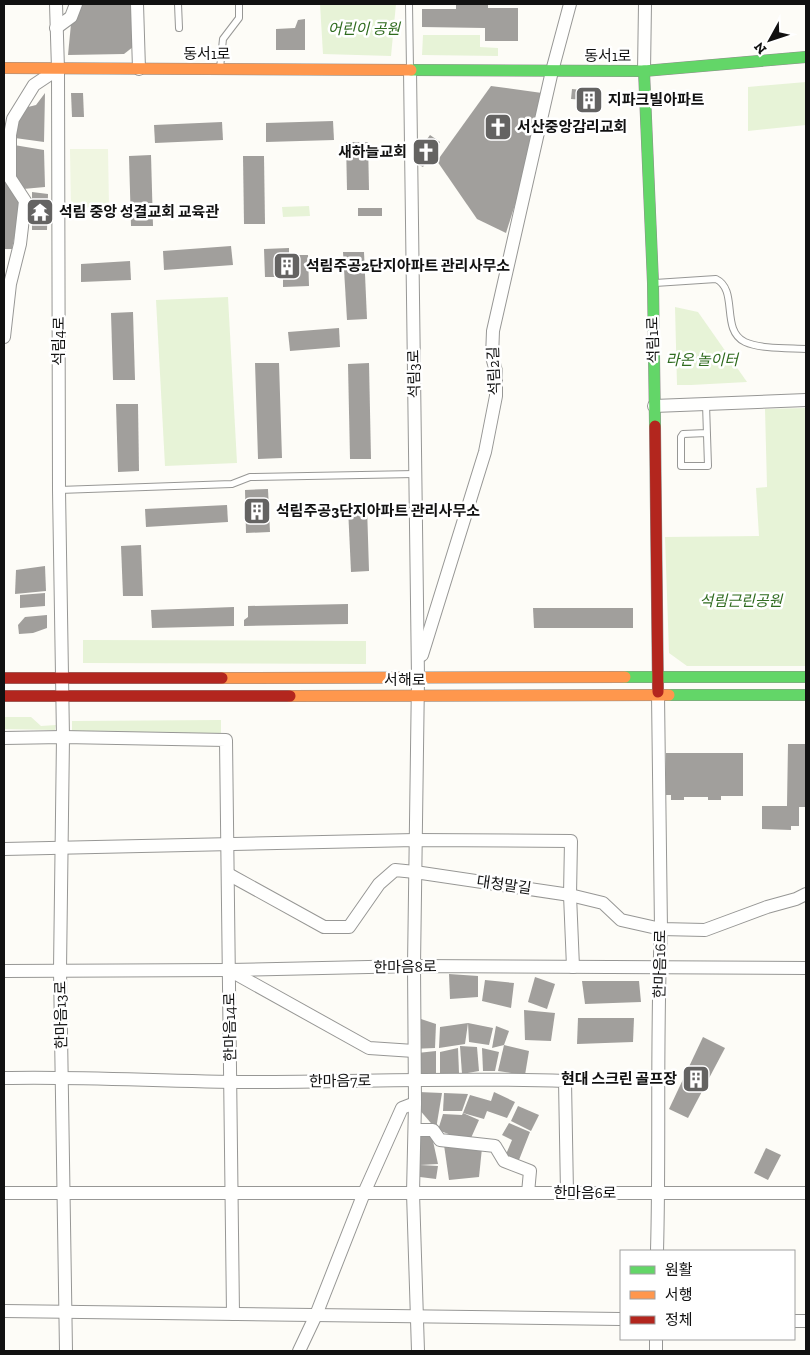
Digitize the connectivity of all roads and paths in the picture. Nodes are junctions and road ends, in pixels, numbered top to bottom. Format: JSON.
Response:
{"nodes":[{"id":1,"x":56,"y":4,"type":"edge"},
{"id":2,"x":76,"y":4,"type":"edge"},
{"id":3,"x":136,"y":4,"type":"edge"},
{"id":4,"x":178,"y":4,"type":"edge"},
{"id":5,"x":239,"y":4,"type":"edge"},
{"id":6,"x":409,"y":4,"type":"edge"},
{"id":7,"x":570,"y":4,"type":"edge"},
{"id":8,"x":644,"y":4,"type":"edge"},
{"id":9,"x":56,"y":28,"type":"junction"},
{"id":10,"x":179,"y":28,"type":"dead end"},
{"id":11,"x":806,"y":57,"type":"edge"},
{"id":12,"x":4,"y":68,"type":"edge"},
{"id":13,"x":58,"y":69,"type":"junction"},
{"id":14,"x":138,"y":69,"type":"junction"},
{"id":15,"x":220,"y":69,"type":"junction"},
{"id":16,"x":410,"y":70,"type":"junction"},
{"id":17,"x":552,"y":70,"type":"junction"},
{"id":18,"x":644,"y":71,"type":"junction"},
{"id":19,"x":653,"y":283,"type":"junction"},
{"id":20,"x":4,"y":337,"type":"edge"},
{"id":21,"x":806,"y":349,"type":"edge"},
{"id":22,"x":806,"y":400,"type":"edge"},
{"id":23,"x":706,"y":404,"type":"junction"},
{"id":24,"x":654,"y":406,"type":"junction"},
{"id":25,"x":707,"y":433,"type":"junction"},
{"id":26,"x":416,"y":474,"type":"junction"},
{"id":27,"x":59,"y":490,"type":"junction"},
{"id":28,"x":418,"y":672,"type":"junction"},
{"id":29,"x":657,"y":677,"type":"junction"},
{"id":30,"x":806,"y":677,"type":"edge"},
{"id":31,"x":4,"y":678,"type":"edge"},
{"id":32,"x":61,"y":678,"type":"junction"},
{"id":33,"x":658,"y":695,"type":"junction"},
{"id":34,"x":806,"y":695,"type":"edge"},
{"id":35,"x":4,"y":696,"type":"edge"},
{"id":36,"x":62,"y":696,"type":"junction"},
{"id":37,"x":418,"y":696,"type":"junction"},
{"id":38,"x":63,"y":737,"type":"junction"},
{"id":39,"x":4,"y":738,"type":"edge"},
{"id":40,"x":415,"y":840,"type":"junction"},
{"id":41,"x":228,"y":844,"type":"junction"},
{"id":42,"x":62,"y":848,"type":"junction"},
{"id":43,"x":4,"y":849,"type":"edge"},
{"id":44,"x":415,"y":872,"type":"junction"},
{"id":45,"x":228,"y":874,"type":"junction"},
{"id":46,"x":806,"y":894,"type":"edge"},
{"id":47,"x":570,"y":895,"type":"junction"},
{"id":48,"x":661,"y":929,"type":"junction"},
{"id":49,"x":414,"y":966,"type":"junction"},
{"id":50,"x":659,"y":967,"type":"junction"},
{"id":51,"x":573,"y":968,"type":"junction"},
{"id":52,"x":806,"y":968,"type":"edge"},
{"id":53,"x":60,"y":970,"type":"junction"},
{"id":54,"x":229,"y":970,"type":"junction"},
{"id":55,"x":4,"y":971,"type":"edge"},
{"id":56,"x":414,"y":1051,"type":"junction"},
{"id":57,"x":62,"y":1077,"type":"junction"},
{"id":58,"x":4,"y":1078,"type":"edge"},
{"id":59,"x":415,"y":1080,"type":"junction"},
{"id":60,"x":230,"y":1082,"type":"junction"},
{"id":61,"x":415,"y":1103,"type":"junction"},
{"id":62,"x":414,"y":1130,"type":"junction"},
{"id":63,"x":806,"y":1192,"type":"edge"},
{"id":64,"x":4,"y":1193,"type":"edge"},
{"id":65,"x":64,"y":1193,"type":"junction"},
{"id":66,"x":232,"y":1193,"type":"junction"},
{"id":67,"x":364,"y":1193,"type":"junction"},
{"id":68,"x":413,"y":1193,"type":"junction"},
{"id":69,"x":528,"y":1193,"type":"junction"},
{"id":70,"x":567,"y":1193,"type":"junction"},
{"id":71,"x":659,"y":1193,"type":"junction"},
{"id":72,"x":657,"y":1250,"type":"edge"},
{"id":73,"x":4,"y":1311,"type":"edge"},
{"id":74,"x":64,"y":1312,"type":"junction"},
{"id":75,"x":233,"y":1314,"type":"junction"},
{"id":76,"x":316,"y":1315,"type":"junction"},
{"id":77,"x":416,"y":1316,"type":"junction"},
{"id":78,"x":620,"y":1319,"type":"edge"},
{"id":79,"x":66,"y":1351,"type":"edge"},
{"id":80,"x":300,"y":1351,"type":"edge"},
{"id":81,"x":418,"y":1351,"type":"edge"}],
"edges":[{"from":1,"to":9,"type":"street","name":"석림4로"},
{"from":2,"to":9,"type":"street"},
{"from":3,"to":14,"type":"street"},
{"from":4,"to":10,"type":"lane"},
{"from":5,"to":15,"type":"lane"},
{"from":6,"to":16,"type":"lane"},
{"from":7,"to":17,"type":"street"},
{"from":8,"to":18,"type":"street","name":"석림1로"},
{"from":9,"to":13,"type":"street","name":"석림4로"},
{"from":11,"to":18,"type":"main road","name":"동서1로"},
{"from":12,"to":13,"type":"main road","name":"동서1로"},
{"from":13,"to":14,"type":"main road","name":"동서1로"},
{"from":13,"to":20,"type":"street"},
{"from":13,"to":27,"type":"street","name":"석림4로"},
{"from":14,"to":15,"type":"main road","name":"동서1로"},
{"from":15,"to":16,"type":"main road","name":"동서1로"},
{"from":16,"to":17,"type":"main road","name":"동서1로"},
{"from":16,"to":26,"type":"street","name":"석림3로"},
{"from":17,"to":18,"type":"main road","name":"동서1로"},
{"from":17,"to":28,"type":"street","name":"석림2길"},
{"from":18,"to":19,"type":"main road","name":"석림1로"},
{"from":19,"to":21,"type":"lane"},
{"from":19,"to":24,"type":"main road","name":"석림1로"},
{"from":22,"to":23,"type":"street"},
{"from":23,"to":24,"type":"street"},
{"from":23,"to":25,"type":"lane"},
{"from":24,"to":29,"type":"main road","name":"석림1로"},
{"from":25,"to":25,"type":"lane"},
{"from":26,"to":27,"type":"lane"},
{"from":26,"to":28,"type":"street","name":"석림3로"},
{"from":27,"to":32,"type":"street","name":"석림4로"},
{"from":28,"to":29,"type":"main road","name":"서해로"},
{"from":28,"to":32,"type":"main road","name":"서해로"},
{"from":28,"to":37,"type":"street","name":"석림3로"},
{"from":29,"to":30,"type":"main road","name":"서해로"},
{"from":29,"to":33,"type":"main road","name":"한마음16로"},
{"from":31,"to":32,"type":"main road","name":"서해로"},
{"from":32,"to":36,"type":"street","name":"한마음13로"},
{"from":33,"to":34,"type":"main road","name":"서해로"},
{"from":33,"to":37,"type":"main road","name":"서해로"},
{"from":33,"to":48,"type":"street","name":"한마음16로"},
{"from":35,"to":36,"type":"main road","name":"서해로"},
{"from":36,"to":37,"type":"main road","name":"서해로"},
{"from":36,"to":38,"type":"street","name":"한마음13로"},
{"from":37,"to":40,"type":"street","name":"석림3로"},
{"from":38,"to":39,"type":"street"},
{"from":38,"to":41,"type":"street","name":"한마음14로"},
{"from":38,"to":42,"type":"street","name":"한마음13로"},
{"from":40,"to":41,"type":"street"},
{"from":40,"to":44,"type":"street","name":"석림3로"},
{"from":40,"to":47,"type":"street"},
{"from":41,"to":42,"type":"street"},
{"from":41,"to":45,"type":"street","name":"한마음14로"},
{"from":42,"to":43,"type":"street"},
{"from":42,"to":53,"type":"street","name":"한마음13로"},
{"from":44,"to":45,"type":"street","name":"대청말길"},
{"from":44,"to":47,"type":"street","name":"대청말길"},
{"from":44,"to":49,"type":"street","name":"석림3로"},
{"from":45,"to":54,"type":"street","name":"한마음14로"},
{"from":46,"to":48,"type":"street","name":"대청말길"},
{"from":47,"to":48,"type":"street","name":"대청말길"},
{"from":47,"to":51,"type":"street"},
{"from":48,"to":50,"type":"street","name":"한마음16로"},
{"from":49,"to":51,"type":"street","name":"한마음8로"},
{"from":49,"to":54,"type":"street","name":"한마음8로"},
{"from":49,"to":56,"type":"street","name":"석림3로"},
{"from":50,"to":51,"type":"street","name":"한마음8로"},
{"from":50,"to":52,"type":"street","name":"한마음8로"},
{"from":50,"to":71,"type":"street","name":"한마음16로"},
{"from":53,"to":54,"type":"street","name":"한마음8로"},
{"from":53,"to":55,"type":"street","name":"한마음8로"},
{"from":53,"to":57,"type":"street","name":"한마음13로"},
{"from":54,"to":56,"type":"street"},
{"from":54,"to":60,"type":"street","name":"한마음14로"},
{"from":56,"to":59,"type":"street","name":"석림3로"},
{"from":57,"to":58,"type":"street","name":"한마음7로"},
{"from":57,"to":60,"type":"street","name":"한마음7로"},
{"from":57,"to":65,"type":"street","name":"한마음13로"},
{"from":59,"to":60,"type":"street","name":"한마음7로"},
{"from":59,"to":61,"type":"street","name":"석림3로"},
{"from":59,"to":70,"type":"street","name":"한마음7로"},
{"from":60,"to":66,"type":"street","name":"한마음14로"},
{"from":61,"to":62,"type":"street","name":"석림3로"},
{"from":61,"to":67,"type":"street"},
{"from":62,"to":68,"type":"street","name":"석림3로"},
{"from":62,"to":69,"type":"street"},
{"from":63,"to":71,"type":"street","name":"한마음6로"},
{"from":64,"to":65,"type":"street","name":"한마음6로"},
{"from":65,"to":66,"type":"street","name":"한마음6로"},
{"from":65,"to":74,"type":"street","name":"한마음13로"},
{"from":66,"to":67,"type":"street","name":"한마음6로"},
{"from":66,"to":75,"type":"street","name":"한마음14로"},
{"from":67,"to":68,"type":"street","name":"한마음6로"},
{"from":67,"to":76,"type":"street"},
{"from":68,"to":69,"type":"street","name":"한마음6로"},
{"from":68,"to":77,"type":"street","name":"석림3로"},
{"from":69,"to":70,"type":"street","name":"한마음6로"},
{"from":70,"to":71,"type":"street","name":"한마음6로"},
{"from":71,"to":72,"type":"street","name":"한마음16로"},
{"from":73,"to":74,"type":"street"},
{"from":74,"to":75,"type":"street"},
{"from":74,"to":79,"type":"street","name":"한마음13로"},
{"from":75,"to":76,"type":"street"},
{"from":76,"to":77,"type":"street"},
{"from":76,"to":80,"type":"street"},
{"from":77,"to":78,"type":"street"},
{"from":77,"to":81,"type":"street","name":"석림3로"}]}
